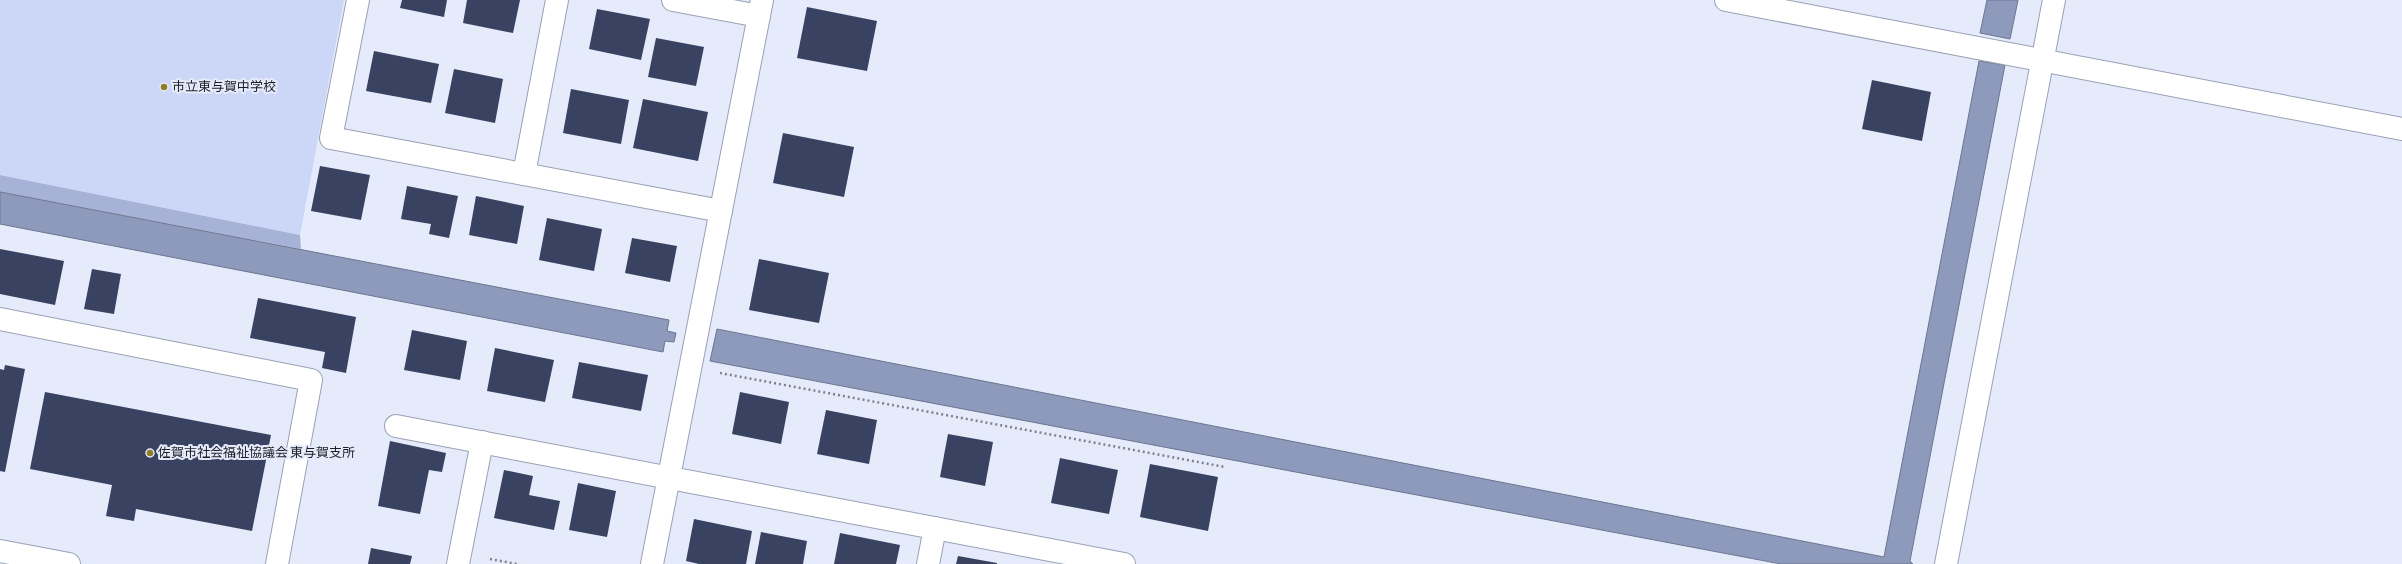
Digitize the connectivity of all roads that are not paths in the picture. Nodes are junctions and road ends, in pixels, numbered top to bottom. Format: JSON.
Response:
{"nodes":[{"id":1,"x":358,"y":0,"type":"edge"},
{"id":2,"x":557,"y":0,"type":"edge"},
{"id":3,"x":673,"y":0,"type":"edge"},
{"id":4,"x":1726,"y":0,"type":"edge"},
{"id":5,"x":2054,"y":0,"type":"edge"},
{"id":6,"x":760,"y":8,"type":"edge"},
{"id":7,"x":2042,"y":60,"type":"junction"},
{"id":8,"x":2402,"y":129,"type":"edge"},
{"id":9,"x":524,"y":174,"type":"junction"},
{"id":10,"x":721,"y":211,"type":"junction"},
{"id":11,"x":0,"y":319,"type":"edge"},
{"id":12,"x":396,"y":426,"type":"dead end"},
{"id":13,"x":482,"y":442,"type":"junction"},
{"id":14,"x":669,"y":478,"type":"junction"},
{"id":15,"x":934,"y":528,"type":"junction"},
{"id":16,"x":0,"y":551,"type":"edge"},
{"id":17,"x":69,"y":564,"type":"edge"},
{"id":18,"x":277,"y":564,"type":"edge"},
{"id":19,"x":458,"y":564,"type":"edge"},
{"id":20,"x":652,"y":564,"type":"edge"},
{"id":21,"x":928,"y":564,"type":"edge"},
{"id":22,"x":1124,"y":564,"type":"edge"},
{"id":23,"x":1946,"y":564,"type":"edge"}],
"edges":[{"from":1,"to":9,"type":"street"},
{"from":2,"to":9,"type":"street"},
{"from":3,"to":6,"type":"street"},
{"from":4,"to":7,"type":"street"},
{"from":5,"to":7,"type":"street"},
{"from":6,"to":10,"type":"street"},
{"from":7,"to":8,"type":"street"},
{"from":7,"to":23,"type":"street"},
{"from":9,"to":10,"type":"street"},
{"from":10,"to":14,"type":"street"},
{"from":11,"to":18,"type":"street"},
{"from":12,"to":13,"type":"street"},
{"from":13,"to":14,"type":"street"},
{"from":13,"to":19,"type":"street"},
{"from":14,"to":15,"type":"street"},
{"from":14,"to":20,"type":"street"},
{"from":15,"to":21,"type":"street"},
{"from":15,"to":22,"type":"street"},
{"from":16,"to":17,"type":"street"}]}
